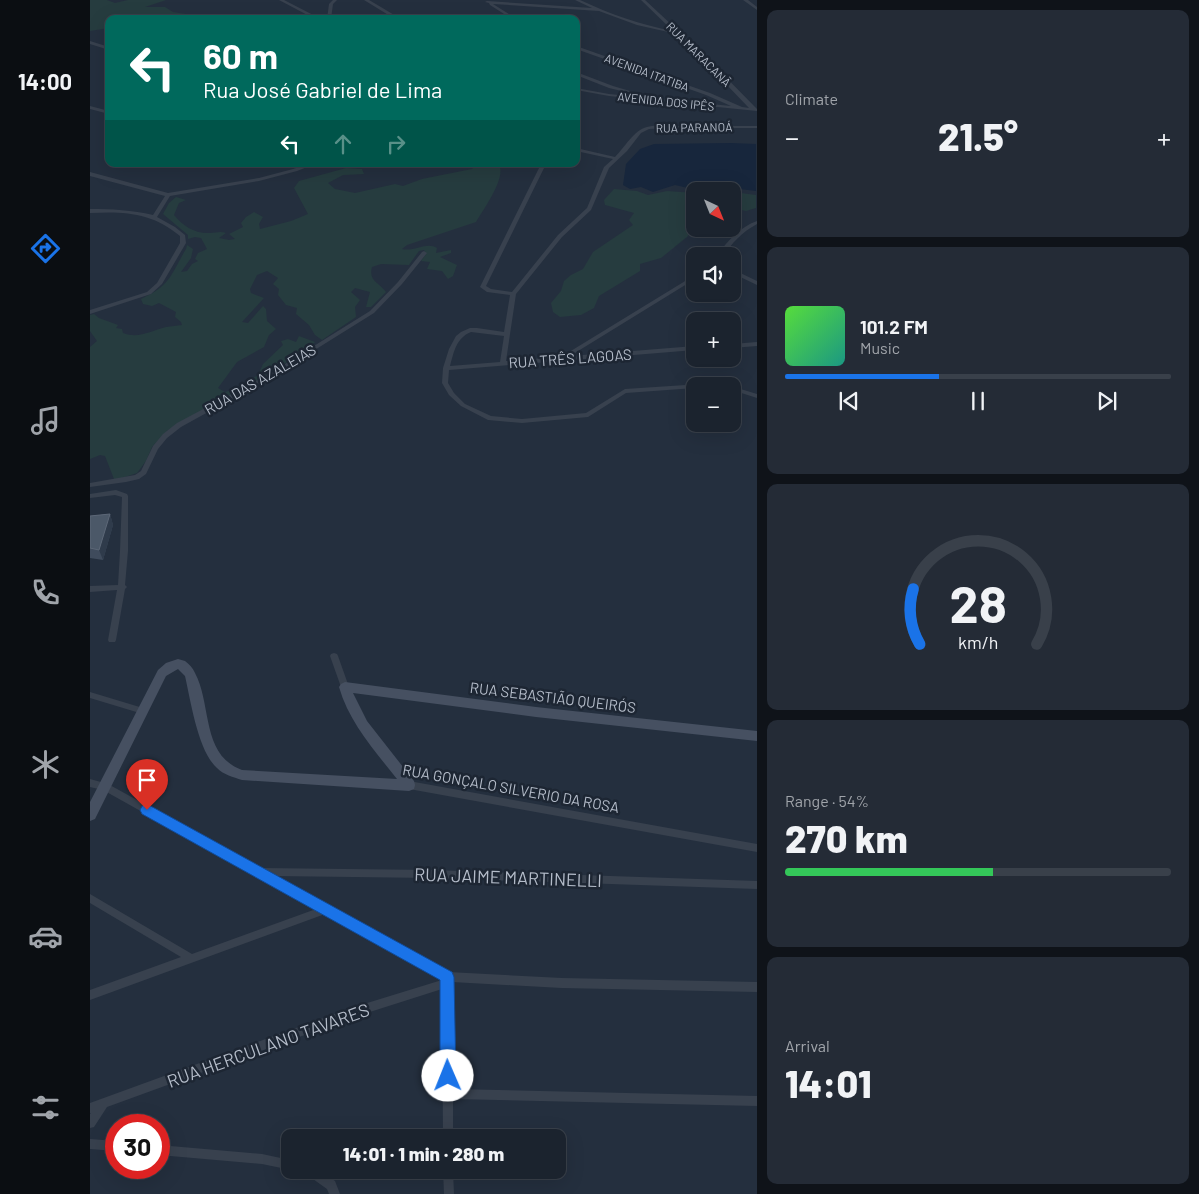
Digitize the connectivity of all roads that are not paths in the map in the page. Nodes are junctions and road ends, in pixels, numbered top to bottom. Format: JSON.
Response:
{"nodes":[{"id":1,"x":281,"y":0,"type":"edge"},
{"id":2,"x":335,"y":0,"type":"edge"},
{"id":3,"x":366,"y":0,"type":"edge"},
{"id":4,"x":577,"y":0,"type":"edge"},
{"id":5,"x":643,"y":0,"type":"edge"},
{"id":6,"x":745,"y":0,"type":"edge"},
{"id":7,"x":486,"y":1,"type":"edge"},
{"id":8,"x":756,"y":9,"type":"edge"},
{"id":9,"x":599,"y":10,"type":"junction"},
{"id":10,"x":311,"y":15,"type":"edge"},
{"id":11,"x":330,"y":15,"type":"edge"},
{"id":12,"x":393,"y":15,"type":"edge"},
{"id":13,"x":509,"y":15,"type":"edge"},
{"id":14,"x":678,"y":33,"type":"junction"},
{"id":15,"x":90,"y":42,"type":"edge"},
{"id":16,"x":105,"y":47,"type":"edge"},
{"id":17,"x":580,"y":48,"type":"edge"},
{"id":18,"x":580,"y":75,"type":"edge"},
{"id":19,"x":580,"y":90,"type":"edge"},
{"id":20,"x":661,"y":101,"type":"junction"},
{"id":21,"x":90,"y":107,"type":"edge"},
{"id":22,"x":744,"y":110,"type":"junction"},
{"id":23,"x":755,"y":110,"type":"edge"},
{"id":24,"x":105,"y":112,"type":"edge"},
{"id":25,"x":756,"y":127,"type":"edge"},
{"id":26,"x":580,"y":150,"type":"edge"},
{"id":27,"x":615,"y":158,"type":"junction"},
{"id":28,"x":302,"y":167,"type":"edge"},
{"id":29,"x":542,"y":167,"type":"edge"},
{"id":30,"x":90,"y":174,"type":"edge"},
{"id":31,"x":168,"y":195,"type":"junction"},
{"id":32,"x":90,"y":211,"type":"edge"},
{"id":33,"x":155,"y":216,"type":"junction"},
{"id":34,"x":756,"y":222,"type":"edge"},
{"id":35,"x":727,"y":247,"type":"edge"},
{"id":36,"x":424,"y":252,"type":"dead end"},
{"id":37,"x":741,"y":276,"type":"edge"},
{"id":38,"x":686,"y":282,"type":"edge"},
{"id":39,"x":756,"y":283,"type":"edge"},
{"id":40,"x":513,"y":294,"type":"junction"},
{"id":41,"x":90,"y":312,"type":"edge"},
{"id":42,"x":506,"y":334,"type":"junction"},
{"id":43,"x":597,"y":336,"type":"junction"},
{"id":44,"x":756,"y":344,"type":"edge"},
{"id":45,"x":741,"y":345,"type":"edge"},
{"id":46,"x":686,"y":349,"type":"edge"},
{"id":47,"x":596,"y":356,"type":"junction"},
{"id":48,"x":560,"y":359,"type":"junction"},
{"id":49,"x":503,"y":363,"type":"junction"},
{"id":50,"x":446,"y":368,"type":"junction"},
{"id":51,"x":686,"y":387,"type":"edge"},
{"id":52,"x":741,"y":391,"type":"edge"},
{"id":53,"x":756,"y":396,"type":"edge"},
{"id":54,"x":90,"y":485,"type":"edge"},
{"id":55,"x":90,"y":496,"type":"edge"},
{"id":56,"x":123,"y":586,"type":"junction"},
{"id":57,"x":90,"y":589,"type":"edge"},
{"id":58,"x":112,"y":640,"type":"dead end"},
{"id":59,"x":334,"y":656,"type":"dead end"},
{"id":60,"x":345,"y":687,"type":"junction"},
{"id":61,"x":90,"y":695,"type":"edge"},
{"id":62,"x":143,"y":711,"type":"junction"},
{"id":63,"x":756,"y":736,"type":"edge"},
{"id":64,"x":90,"y":783,"type":"edge"},
{"id":65,"x":409,"y":785,"type":"junction"},
{"id":66,"x":105,"y":787,"type":"junction"},
{"id":67,"x":90,"y":814,"type":"edge"},
{"id":68,"x":756,"y":848,"type":"edge"},
{"id":69,"x":259,"y":872,"type":"junction"},
{"id":70,"x":756,"y":885,"type":"edge"},
{"id":71,"x":90,"y":898,"type":"edge"},
{"id":72,"x":325,"y":910,"type":"junction"},
{"id":73,"x":189,"y":957,"type":"junction"},
{"id":74,"x":447,"y":980,"type":"junction"},
{"id":75,"x":756,"y":987,"type":"edge"},
{"id":76,"x":90,"y":995,"type":"edge"},
{"id":77,"x":448,"y":1094,"type":"junction"},
{"id":78,"x":756,"y":1101,"type":"edge"},
{"id":79,"x":104,"y":1104,"type":"junction"},
{"id":80,"x":90,"y":1108,"type":"edge"},
{"id":81,"x":90,"y":1123,"type":"edge"},
{"id":82,"x":448,"y":1129,"type":"edge"},
{"id":83,"x":90,"y":1144,"type":"edge"},
{"id":84,"x":105,"y":1145,"type":"edge"},
{"id":85,"x":170,"y":1151,"type":"edge"},
{"id":86,"x":281,"y":1163,"type":"edge"},
{"id":87,"x":323,"y":1179,"type":"edge"},
{"id":88,"x":448,"y":1179,"type":"edge"},
{"id":89,"x":335,"y":1194,"type":"edge"},
{"id":90,"x":448,"y":1194,"type":"edge"}],
"edges":[{"from":1,"to":10,"type":"street"},
{"from":2,"to":11,"type":"street"},
{"from":3,"to":12,"type":"street"},
{"from":4,"to":9,"type":"street"},
{"from":5,"to":14,"type":"street","name":"RUA MARACANÃ"},
{"from":6,"to":8,"type":"street"},
{"from":7,"to":9,"type":"street"},
{"from":7,"to":13,"type":"street"},
{"from":9,"to":14,"type":"street"},
{"from":14,"to":23,"type":"street","name":"RUA MARACANÃ"},
{"from":15,"to":16,"type":"street"},
{"from":17,"to":22,"type":"street","name":"AVENIDA ITATIBA"},
{"from":18,"to":20,"type":"street"},
{"from":19,"to":20,"type":"street","name":"AVENIDA DOS IPÊS"},
{"from":20,"to":22,"type":"street","name":"AVENIDA DOS IPÊS"},
{"from":21,"to":24,"type":"street"},
{"from":22,"to":23,"type":"street","name":"AVENIDA DOS IPÊS"},
{"from":25,"to":27,"type":"street","name":"RUA PARANOÁ"},
{"from":26,"to":27,"type":"street"},
{"from":27,"to":40,"type":"street","name":"RUA PARANOÁ"},
{"from":28,"to":31,"type":"street"},
{"from":29,"to":40,"type":"street"},
{"from":30,"to":31,"type":"street"},
{"from":31,"to":33,"type":"street"},
{"from":32,"to":33,"type":"street"},
{"from":33,"to":41,"type":"street"},
{"from":34,"to":35,"type":"street"},
{"from":36,"to":54,"type":"street","name":"RUA DAS AZALEIAS"},
{"from":37,"to":39,"type":"street"},
{"from":38,"to":43,"type":"street"},
{"from":40,"to":42,"type":"street","name":"RUA PARANOÁ"},
{"from":42,"to":49,"type":"street","name":"RUA PARANOÁ"},
{"from":42,"to":50,"type":"street"},
{"from":43,"to":47,"type":"street"},
{"from":43,"to":48,"type":"street"},
{"from":44,"to":45,"type":"street"},
{"from":46,"to":47,"type":"street","name":"RUA TRÊS LAGOAS"},
{"from":47,"to":48,"type":"street","name":"RUA TRÊS LAGOAS"},
{"from":48,"to":49,"type":"street","name":"RUA TRÊS LAGOAS"},
{"from":49,"to":50,"type":"street","name":"RUA TRÊS LAGOAS"},
{"from":50,"to":51,"type":"street"},
{"from":52,"to":53,"type":"street"},
{"from":55,"to":56,"type":"street"},
{"from":56,"to":57,"type":"street"},
{"from":56,"to":58,"type":"street"},
{"from":59,"to":60,"type":"street"},
{"from":60,"to":63,"type":"street","name":"RUA SEBASTIÃO QUEIRÓS"},
{"from":60,"to":65,"type":"street"},
{"from":61,"to":62,"type":"street"},
{"from":62,"to":65,"type":"street","name":"RUA GONÇALO SILVERIO DA ROSA"},
{"from":62,"to":66,"type":"street"},
{"from":64,"to":66,"type":"street"},
{"from":65,"to":68,"type":"street","name":"RUA GONÇALO SILVERIO DA ROSA"},
{"from":66,"to":67,"type":"street"},
{"from":66,"to":69,"type":"street"},
{"from":69,"to":70,"type":"street","name":"RUA JAIME MARTINELLI"},
{"from":69,"to":72,"type":"street"},
{"from":71,"to":73,"type":"street"},
{"from":72,"to":73,"type":"street"},
{"from":72,"to":74,"type":"street"},
{"from":73,"to":76,"type":"street"},
{"from":74,"to":75,"type":"street"},
{"from":74,"to":77,"type":"street"},
{"from":74,"to":79,"type":"street","name":"RUA HERCULANO TAVARES"},
{"from":77,"to":78,"type":"street"},
{"from":77,"to":82,"type":"street"},
{"from":79,"to":80,"type":"street","name":"RUA HERCULANO TAVARES"},
{"from":79,"to":81,"type":"street"},
{"from":83,"to":84,"type":"street"},
{"from":85,"to":86,"type":"street"},
{"from":87,"to":89,"type":"street"},
{"from":88,"to":90,"type":"street"}]}
